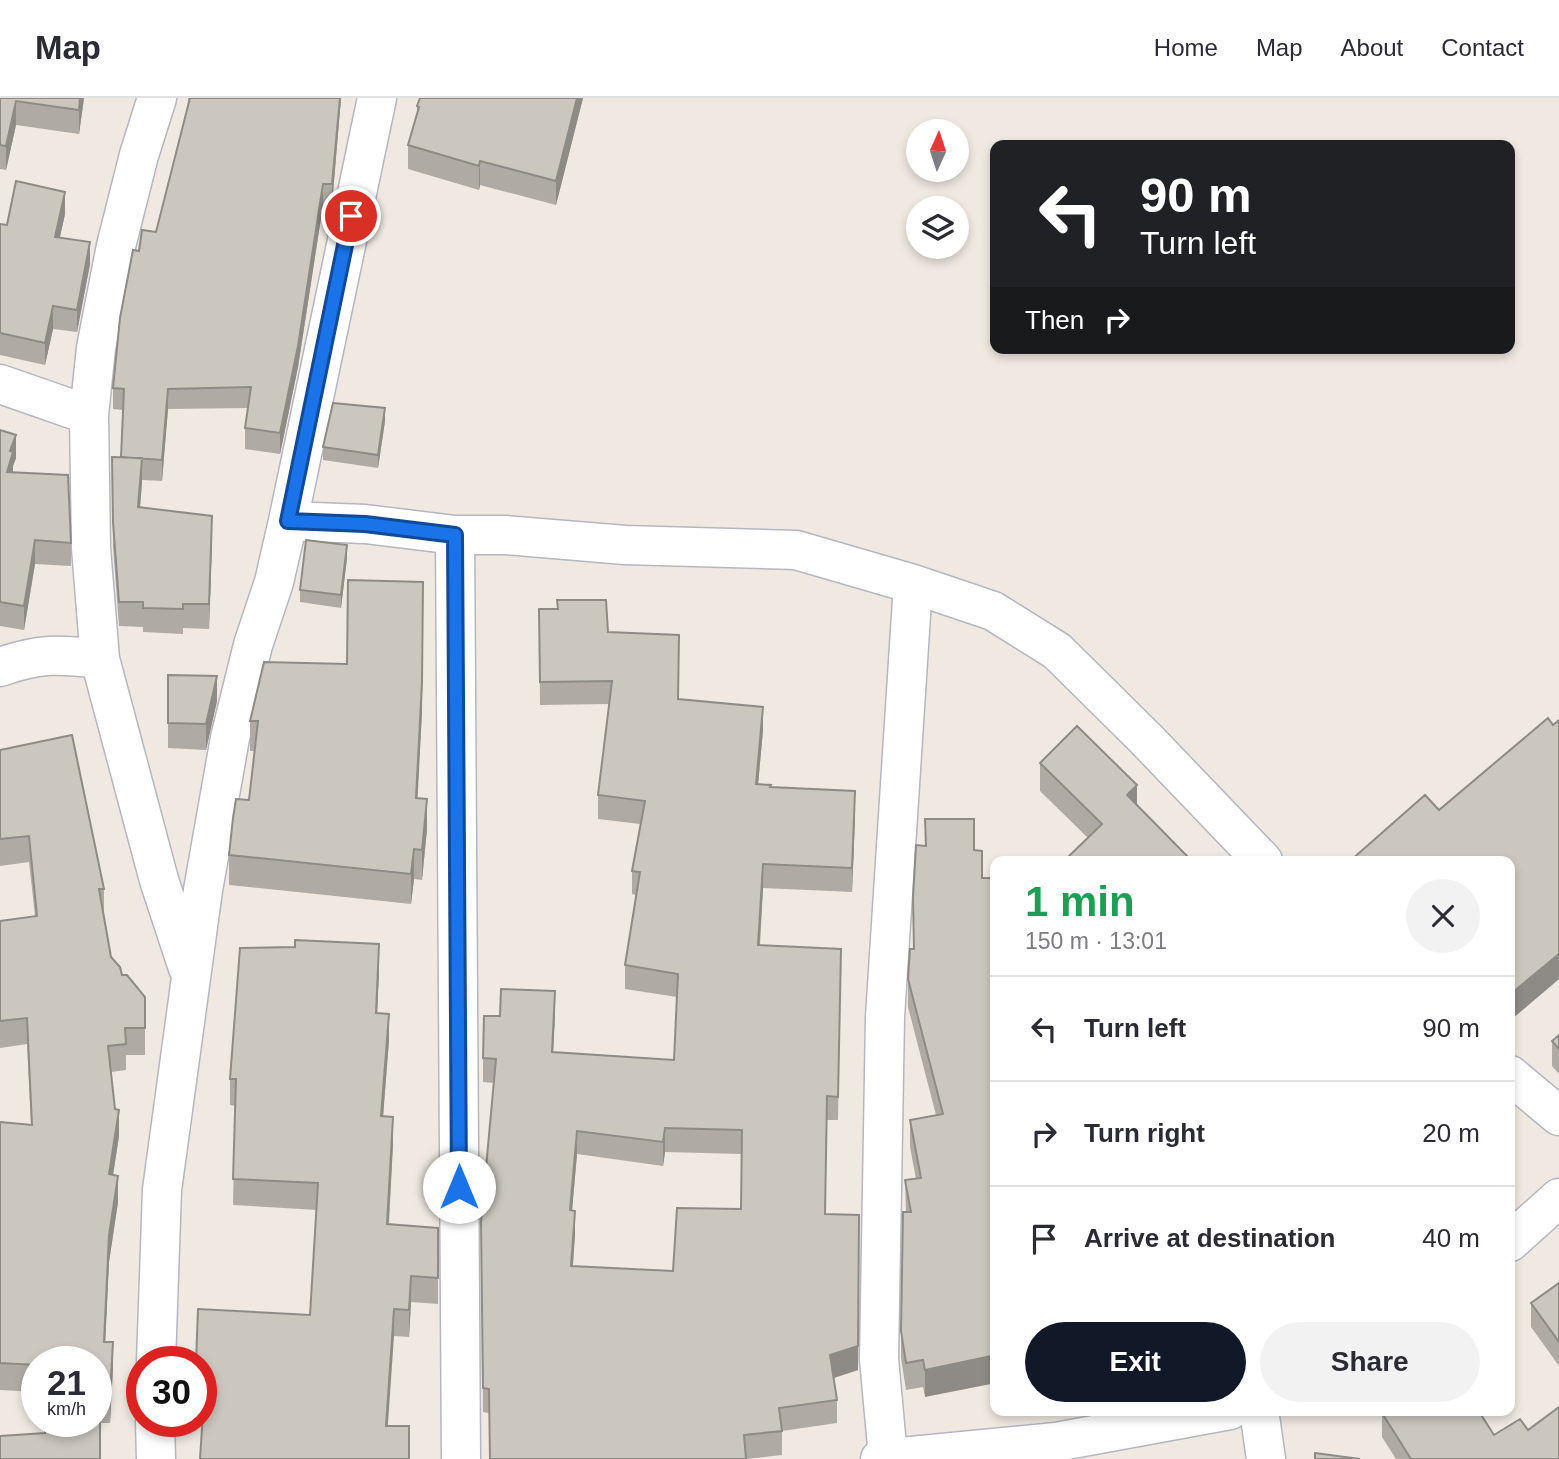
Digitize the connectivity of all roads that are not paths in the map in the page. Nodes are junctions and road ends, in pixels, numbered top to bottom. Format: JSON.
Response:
{"nodes":[{"id":1,"x":157,"y":98,"type":"edge"},
{"id":2,"x":377,"y":98,"type":"edge"},
{"id":3,"x":0,"y":384,"type":"edge"},
{"id":4,"x":89,"y":415,"type":"junction"},
{"id":5,"x":288,"y":521,"type":"junction"},
{"id":6,"x":455,"y":535,"type":"junction"},
{"id":7,"x":913,"y":584,"type":"junction"},
{"id":8,"x":100,"y":659,"type":"junction"},
{"id":9,"x":0,"y":667,"type":"edge"},
{"id":10,"x":1258,"y":856,"type":"edge"},
{"id":11,"x":190,"y":975,"type":"junction"},
{"id":12,"x":1515,"y":1079,"type":"edge"},
{"id":13,"x":1559,"y":1116,"type":"edge"},
{"id":14,"x":1559,"y":1198,"type":"edge"},
{"id":15,"x":1515,"y":1237,"type":"edge"},
{"id":16,"x":157,"y":1346,"type":"edge"},
{"id":17,"x":1197,"y":1416,"type":"edge"},
{"id":18,"x":1260,"y":1416,"type":"edge"},
{"id":19,"x":155,"y":1437,"type":"edge"},
{"id":20,"x":884,"y":1458,"type":"edge"},
{"id":21,"x":156,"y":1459,"type":"edge"},
{"id":22,"x":461,"y":1459,"type":"edge"},
{"id":23,"x":1266,"y":1459,"type":"edge"}],
"edges":[{"from":1,"to":4,"type":"street"},
{"from":2,"to":5,"type":"street"},
{"from":3,"to":4,"type":"street"},
{"from":4,"to":8,"type":"street"},
{"from":5,"to":6,"type":"street"},
{"from":5,"to":11,"type":"street"},
{"from":6,"to":7,"type":"street"},
{"from":6,"to":22,"type":"street"},
{"from":7,"to":10,"type":"street"},
{"from":7,"to":20,"type":"street"},
{"from":8,"to":9,"type":"street"},
{"from":8,"to":11,"type":"street"},
{"from":11,"to":16,"type":"street"},
{"from":12,"to":13,"type":"street"},
{"from":14,"to":15,"type":"street"},
{"from":17,"to":20,"type":"street"},
{"from":18,"to":23,"type":"street"},
{"from":19,"to":21,"type":"street"}]}
